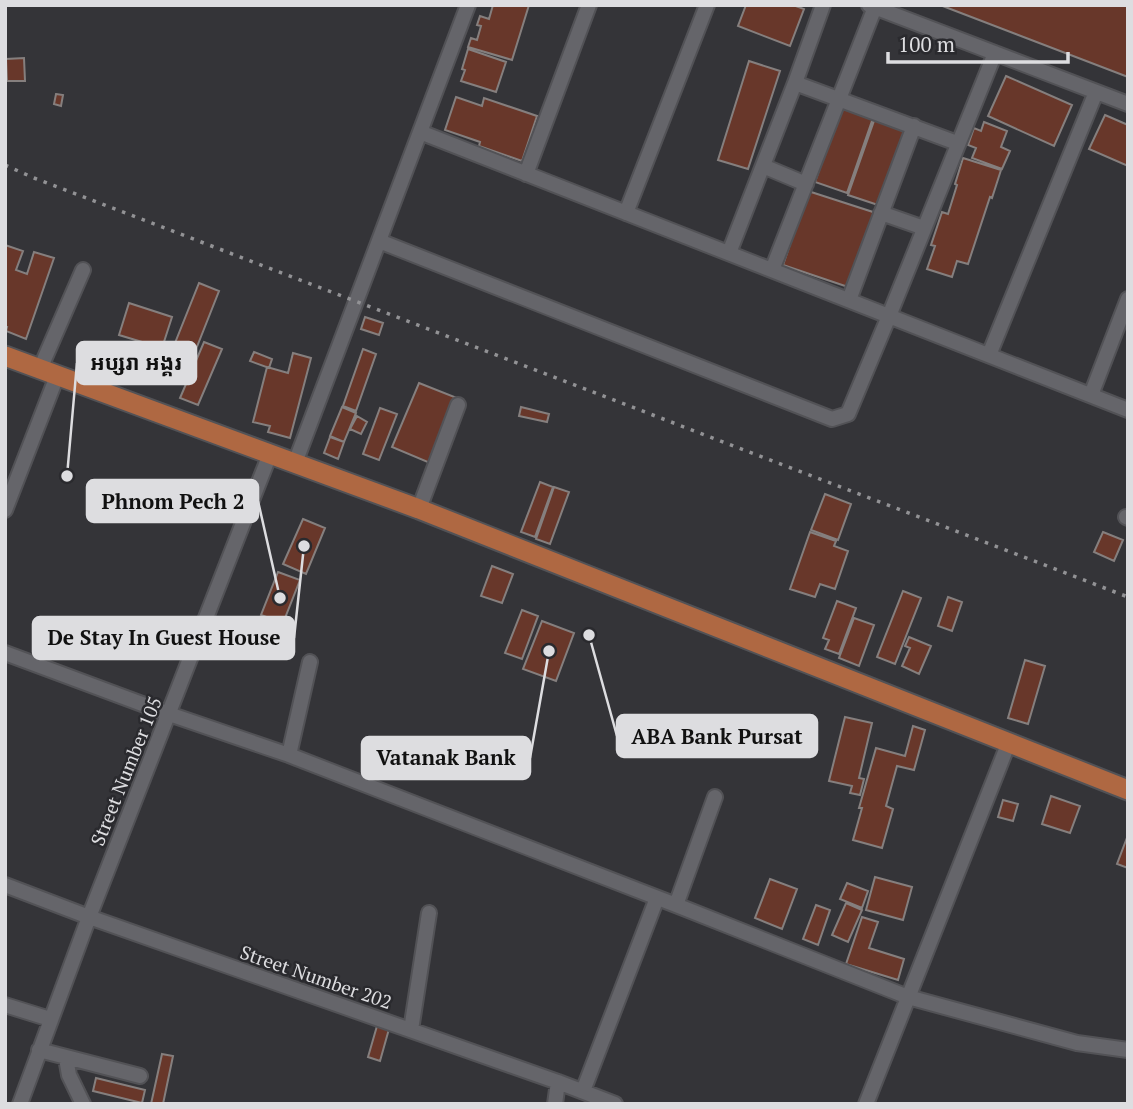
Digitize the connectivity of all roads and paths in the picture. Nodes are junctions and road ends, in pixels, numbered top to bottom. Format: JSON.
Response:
{"nodes":[{"id":1,"x":468,"y":5,"type":"edge"},
{"id":2,"x":589,"y":5,"type":"edge"},
{"id":3,"x":707,"y":5,"type":"edge"},
{"id":4,"x":823,"y":5,"type":"edge"},
{"id":5,"x":872,"y":6,"type":"edge"},
{"id":6,"x":995,"y":53,"type":"junction"},
{"id":7,"x":795,"y":83,"type":"junction"},
{"id":8,"x":1096,"y":92,"type":"junction"},
{"id":9,"x":840,"y":99,"type":"junction"},
{"id":10,"x":1128,"y":104,"type":"edge"},
{"id":11,"x":914,"y":126,"type":"junction"},
{"id":12,"x":420,"y":132,"type":"junction"},
{"id":13,"x":957,"y":143,"type":"junction"},
{"id":14,"x":763,"y":166,"type":"junction"},
{"id":15,"x":526,"y":174,"type":"junction"},
{"id":16,"x":806,"y":184,"type":"junction"},
{"id":17,"x":626,"y":213,"type":"junction"},
{"id":18,"x":881,"y":213,"type":"junction"},
{"id":19,"x":924,"y":228,"type":"junction"},
{"id":20,"x":379,"y":241,"type":"junction"},
{"id":21,"x":729,"y":253,"type":"junction"},
{"id":22,"x":83,"y":270,"type":"dead end"},
{"id":23,"x":772,"y":270,"type":"junction"},
{"id":24,"x":1128,"y":299,"type":"edge"},
{"id":25,"x":849,"y":300,"type":"junction"},
{"id":26,"x":889,"y":316,"type":"junction"},
{"id":27,"x":989,"y":355,"type":"junction"},
{"id":28,"x":5,"y":356,"type":"edge"},
{"id":29,"x":48,"y":373,"type":"junction"},
{"id":30,"x":1091,"y":395,"type":"junction"},
{"id":31,"x":458,"y":405,"type":"dead end"},
{"id":32,"x":1128,"y":410,"type":"edge"},
{"id":33,"x":270,"y":454,"type":"junction"},
{"id":34,"x":295,"y":463,"type":"junction"},
{"id":35,"x":419,"y":509,"type":"junction"},
{"id":36,"x":5,"y":510,"type":"edge"},
{"id":37,"x":5,"y":653,"type":"edge"},
{"id":38,"x":310,"y":662,"type":"dead end"},
{"id":39,"x":169,"y":714,"type":"junction"},
{"id":40,"x":1009,"y":742,"type":"junction"},
{"id":41,"x":289,"y":755,"type":"junction"},
{"id":42,"x":1128,"y":790,"type":"edge"},
{"id":43,"x":715,"y":797,"type":"dead end"},
{"id":44,"x":5,"y":885,"type":"edge"},
{"id":45,"x":657,"y":898,"type":"junction"},
{"id":46,"x":676,"y":905,"type":"junction"},
{"id":47,"x":429,"y":913,"type":"dead end"},
{"id":48,"x":89,"y":917,"type":"junction"},
{"id":49,"x":908,"y":997,"type":"junction"},
{"id":50,"x":5,"y":1005,"type":"edge"},
{"id":51,"x":50,"y":1019,"type":"junction"},
{"id":52,"x":411,"y":1031,"type":"junction"},
{"id":53,"x":39,"y":1050,"type":"junction"},
{"id":54,"x":1128,"y":1050,"type":"edge"},
{"id":55,"x":66,"y":1058,"type":"junction"},
{"id":56,"x":140,"y":1076,"type":"dead end"},
{"id":57,"x":558,"y":1082,"type":"junction"},
{"id":58,"x":583,"y":1091,"type":"junction"},
{"id":59,"x":20,"y":1104,"type":"edge"},
{"id":60,"x":83,"y":1104,"type":"edge"},
{"id":61,"x":555,"y":1104,"type":"edge"},
{"id":62,"x":615,"y":1104,"type":"edge"},
{"id":63,"x":866,"y":1104,"type":"edge"}],
"edges":[{"from":1,"to":12,"type":"street"},
{"from":2,"to":15,"type":"street"},
{"from":3,"to":17,"type":"street"},
{"from":4,"to":7,"type":"street"},
{"from":5,"to":6,"type":"street"},
{"from":5,"to":9,"type":"street"},
{"from":6,"to":8,"type":"street"},
{"from":6,"to":13,"type":"street"},
{"from":7,"to":9,"type":"street"},
{"from":7,"to":14,"type":"street"},
{"from":8,"to":10,"type":"street"},
{"from":8,"to":27,"type":"street"},
{"from":9,"to":11,"type":"street"},
{"from":9,"to":16,"type":"street"},
{"from":11,"to":13,"type":"street"},
{"from":11,"to":18,"type":"street"},
{"from":12,"to":15,"type":"street"},
{"from":12,"to":20,"type":"street"},
{"from":13,"to":19,"type":"street"},
{"from":14,"to":16,"type":"street"},
{"from":14,"to":21,"type":"street"},
{"from":15,"to":17,"type":"street"},
{"from":16,"to":23,"type":"street"},
{"from":17,"to":21,"type":"street"},
{"from":18,"to":19,"type":"street"},
{"from":18,"to":25,"type":"street"},
{"from":19,"to":26,"type":"street"},
{"from":20,"to":26,"type":"street"},
{"from":20,"to":34,"type":"street"},
{"from":21,"to":23,"type":"street"},
{"from":22,"to":29,"type":"street"},
{"from":23,"to":25,"type":"street"},
{"from":24,"to":30,"type":"street"},
{"from":25,"to":26,"type":"street"},
{"from":26,"to":27,"type":"street"},
{"from":27,"to":30,"type":"street"},
{"from":28,"to":29,"type":"main road"},
{"from":29,"to":33,"type":"main road"},
{"from":29,"to":36,"type":"street"},
{"from":30,"to":32,"type":"street"},
{"from":31,"to":35,"type":"street"},
{"from":33,"to":34,"type":"main road"},
{"from":33,"to":39,"type":"street","name":"Street Number 105"},
{"from":34,"to":35,"type":"main road"},
{"from":35,"to":40,"type":"main road"},
{"from":37,"to":39,"type":"street"},
{"from":38,"to":41,"type":"street"},
{"from":39,"to":41,"type":"street"},
{"from":39,"to":48,"type":"street","name":"Street Number 105"},
{"from":40,"to":42,"type":"main road"},
{"from":40,"to":49,"type":"street"},
{"from":41,"to":45,"type":"street"},
{"from":43,"to":46,"type":"street"},
{"from":44,"to":48,"type":"street","name":"Street Number 202"},
{"from":45,"to":46,"type":"street"},
{"from":45,"to":58,"type":"street"},
{"from":46,"to":49,"type":"street"},
{"from":47,"to":52,"type":"street"},
{"from":48,"to":51,"type":"street","name":"Street Number 105"},
{"from":48,"to":52,"type":"street","name":"Street Number 202"},
{"from":49,"to":54,"type":"street"},
{"from":49,"to":63,"type":"street"},
{"from":50,"to":51,"type":"street"},
{"from":51,"to":53,"type":"street","name":"Street Number 105"},
{"from":52,"to":57,"type":"street","name":"Street Number 202"},
{"from":53,"to":55,"type":"street"},
{"from":53,"to":59,"type":"street","name":"Street Number 105"},
{"from":55,"to":56,"type":"street"},
{"from":55,"to":60,"type":"street"},
{"from":57,"to":58,"type":"street","name":"Street Number 202"},
{"from":57,"to":61,"type":"street"},
{"from":58,"to":62,"type":"street","name":"Street Number 202"}]}
